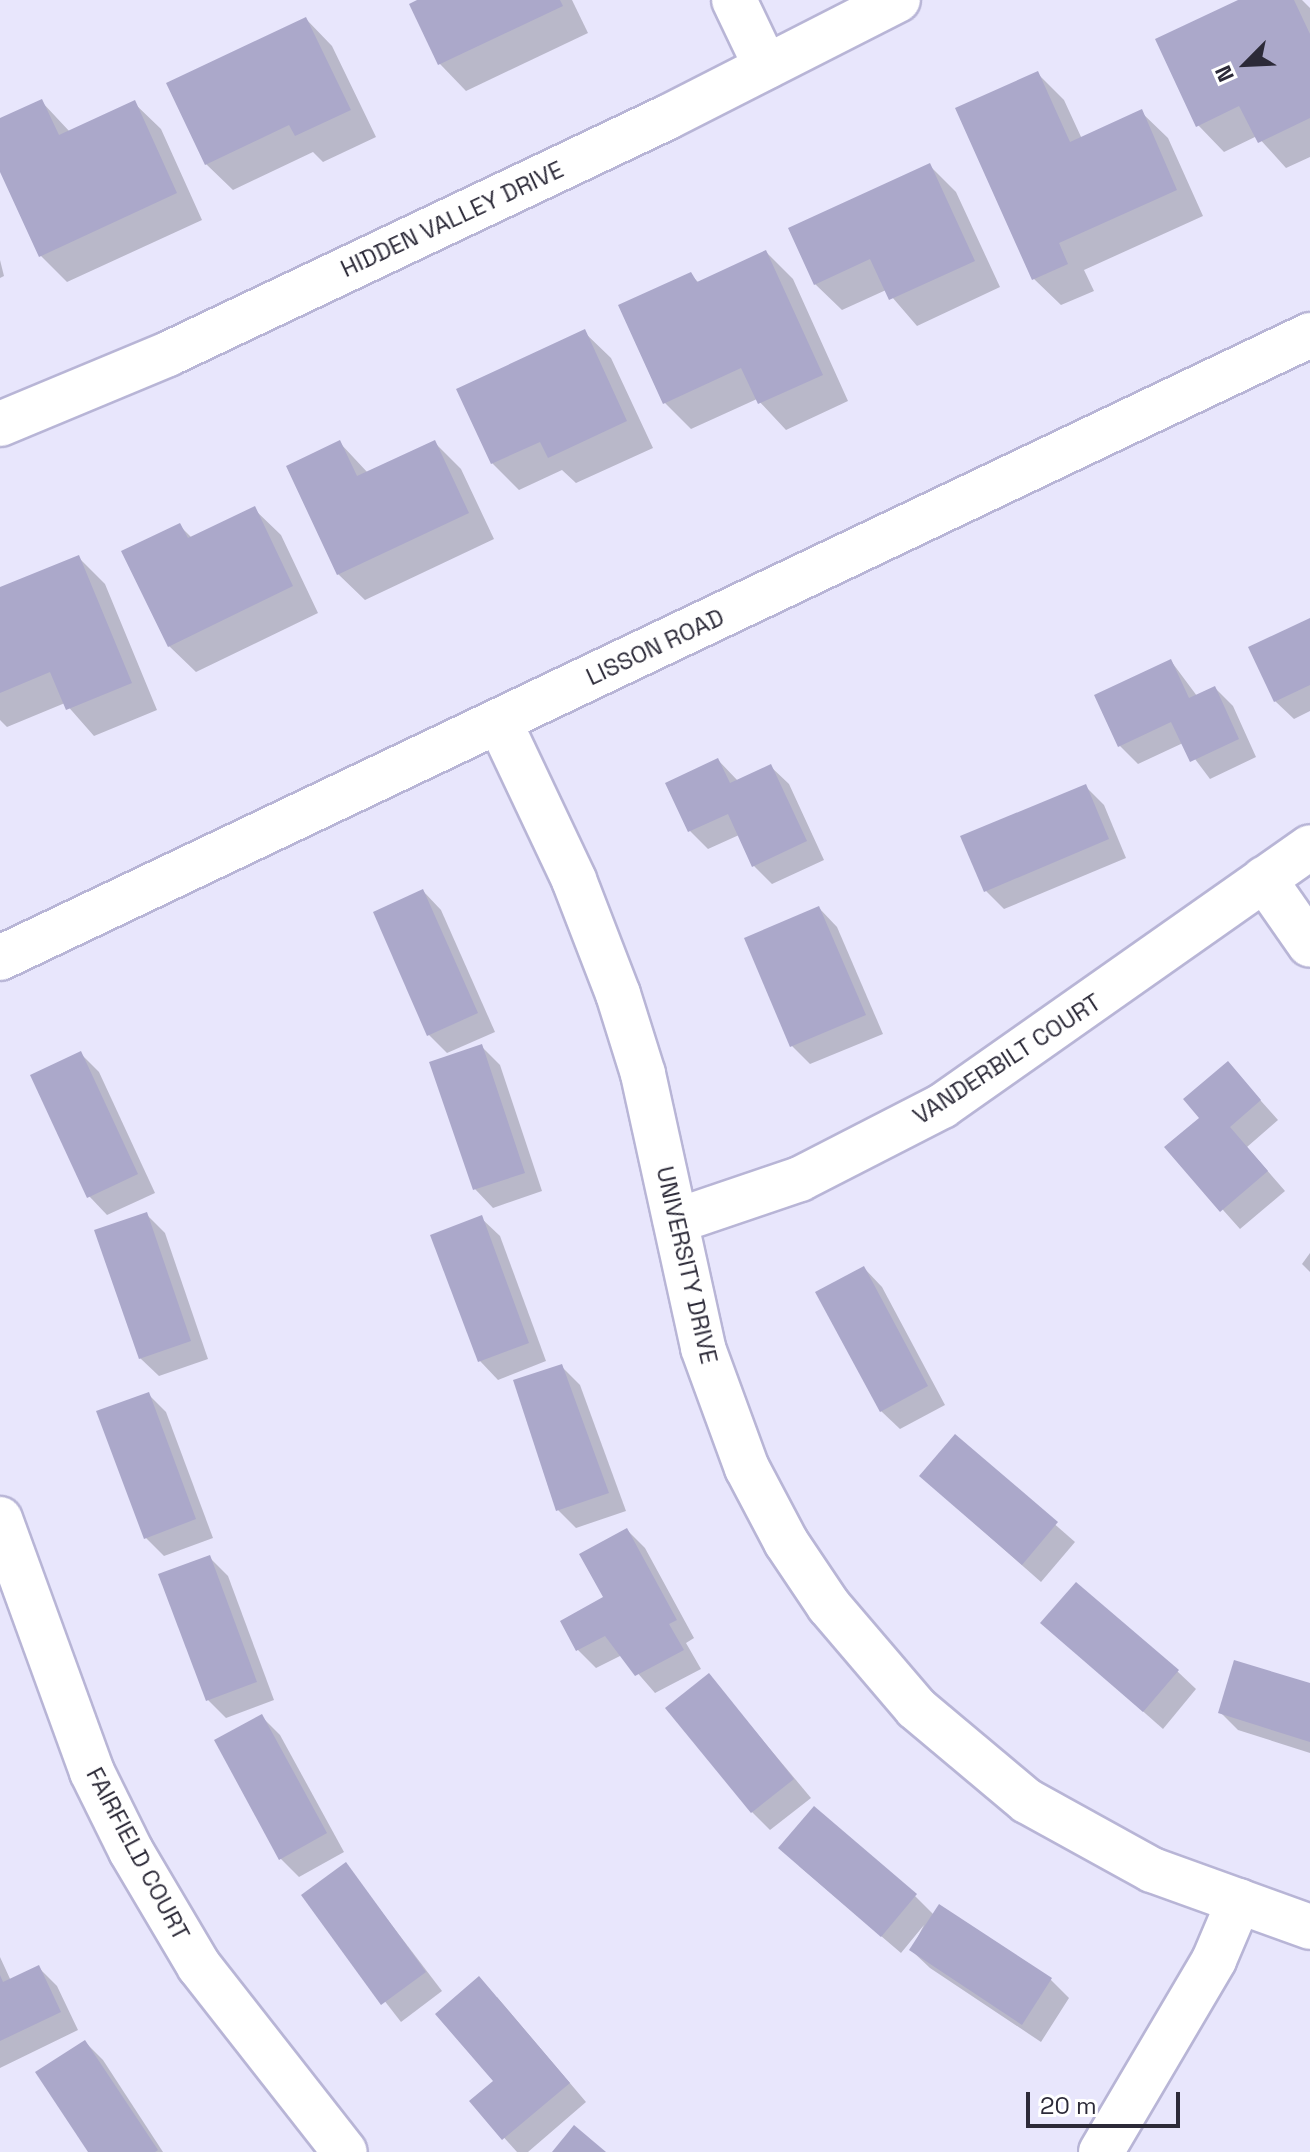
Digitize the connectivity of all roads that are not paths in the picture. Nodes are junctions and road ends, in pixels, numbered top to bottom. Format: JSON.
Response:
{"nodes":[{"id":1,"x":734,"y":0,"type":"edge"},
{"id":2,"x":898,"y":0,"type":"edge"},
{"id":3,"x":766,"y":67,"type":"junction"},
{"id":4,"x":1310,"y":335,"type":"edge"},
{"id":5,"x":0,"y":424,"type":"edge"},
{"id":6,"x":499,"y":721,"type":"junction"},
{"id":7,"x":1310,"y":847,"type":"edge"},
{"id":8,"x":1264,"y":879,"type":"junction"},
{"id":9,"x":1310,"y":945,"type":"edge"},
{"id":10,"x":0,"y":958,"type":"edge"},
{"id":11,"x":676,"y":1221,"type":"junction"},
{"id":12,"x":0,"y":1519,"type":"edge"},
{"id":13,"x":1239,"y":1901,"type":"junction"},
{"id":14,"x":1310,"y":1927,"type":"edge"},
{"id":15,"x":345,"y":2152,"type":"edge"},
{"id":16,"x":1101,"y":2152,"type":"edge"}],
"edges":[{"from":1,"to":3,"type":"street"},
{"from":2,"to":3,"type":"street","name":"HIDDEN VALLEY DRIVE"},
{"from":3,"to":5,"type":"street","name":"HIDDEN VALLEY DRIVE"},
{"from":4,"to":6,"type":"street","name":"LISSON ROAD"},
{"from":6,"to":10,"type":"street","name":"LISSON ROAD"},
{"from":6,"to":11,"type":"street","name":"UNIVERSITY DRIVE"},
{"from":7,"to":8,"type":"street","name":"VANDERBILT COURT"},
{"from":8,"to":9,"type":"street"},
{"from":8,"to":11,"type":"street","name":"VANDERBILT COURT"},
{"from":11,"to":13,"type":"street","name":"UNIVERSITY DRIVE"},
{"from":12,"to":15,"type":"street","name":"FAIRFIELD COURT"},
{"from":13,"to":14,"type":"street","name":"UNIVERSITY DRIVE"},
{"from":13,"to":16,"type":"street"}]}
